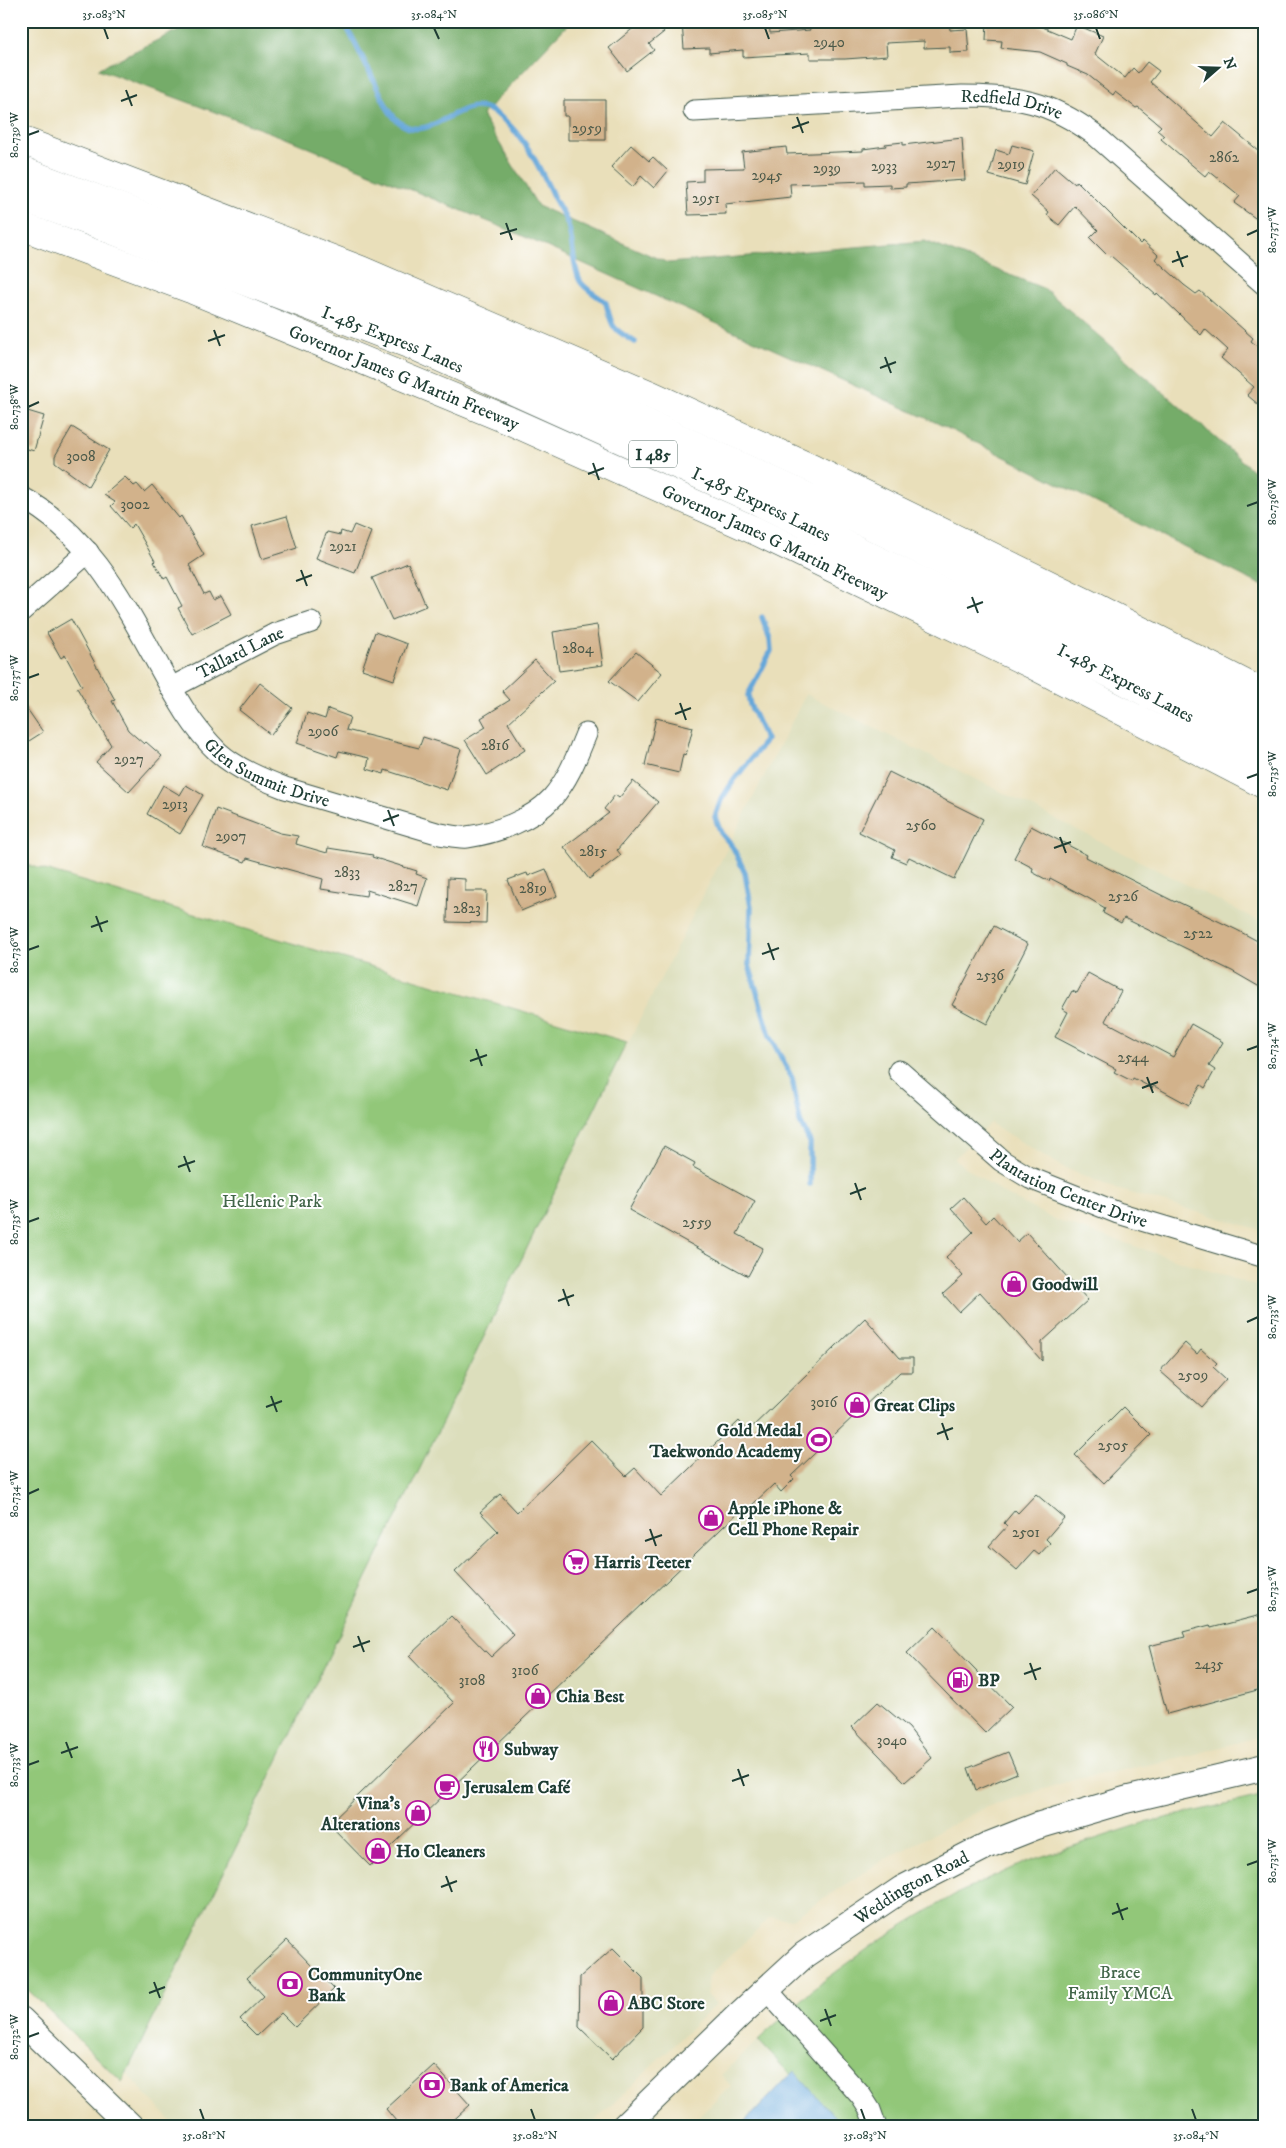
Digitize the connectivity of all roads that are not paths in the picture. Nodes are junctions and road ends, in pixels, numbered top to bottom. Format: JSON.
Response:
{"nodes":[{"id":1,"x":694,"y":112,"type":"dead end"},
{"id":2,"x":21,"y":140,"type":"edge"},
{"id":3,"x":21,"y":170,"type":"edge"},
{"id":4,"x":21,"y":197,"type":"edge"},
{"id":5,"x":21,"y":226,"type":"edge"},
{"id":6,"x":1265,"y":285,"type":"edge"},
{"id":7,"x":21,"y":497,"type":"edge"},
{"id":8,"x":88,"y":552,"type":"junction"},
{"id":9,"x":21,"y":611,"type":"edge"},
{"id":10,"x":311,"y":622,"type":"dead end"},
{"id":11,"x":171,"y":688,"type":"junction"},
{"id":12,"x":1265,"y":694,"type":"edge"},
{"id":13,"x":1265,"y":724,"type":"edge"},
{"id":14,"x":586,"y":734,"type":"dead end"},
{"id":15,"x":1265,"y":756,"type":"edge"},
{"id":16,"x":1265,"y":785,"type":"edge"},
{"id":17,"x":899,"y":1071,"type":"dead end"},
{"id":18,"x":1265,"y":1257,"type":"edge"},
{"id":19,"x":1265,"y":1767,"type":"edge"},
{"id":20,"x":767,"y":1990,"type":"junction"},
{"id":21,"x":21,"y":2020,"type":"edge"},
{"id":22,"x":131,"y":2127,"type":"edge"},
{"id":23,"x":624,"y":2127,"type":"edge"},
{"id":24,"x":876,"y":2127,"type":"edge"}],
"edges":[{"from":1,"to":6,"type":"street","name":"Redfield Drive"},
{"from":2,"to":12,"type":"highway"},
{"from":3,"to":13,"type":"highway","name":"I-485 Express Lanes","number":"I 485"},
{"from":4,"to":15,"type":"highway","name":"I-485 Express Lanes","number":"I 485"},
{"from":5,"to":16,"type":"highway","name":"Governor James G Martin Freeway","number":"I 485"},
{"from":7,"to":8,"type":"street","name":"Glen Summit Drive"},
{"from":8,"to":9,"type":"street"},
{"from":8,"to":11,"type":"street","name":"Glen Summit Drive"},
{"from":10,"to":11,"type":"street","name":"Tallard Lane"},
{"from":11,"to":14,"type":"street","name":"Glen Summit Drive"},
{"from":17,"to":18,"type":"street","name":"Plantation Center Drive"},
{"from":19,"to":20,"type":"main road","name":"Weddington Road"},
{"from":20,"to":23,"type":"main road","name":"Weddington Road"},
{"from":20,"to":24,"type":"street"},
{"from":21,"to":22,"type":"main road"}]}
